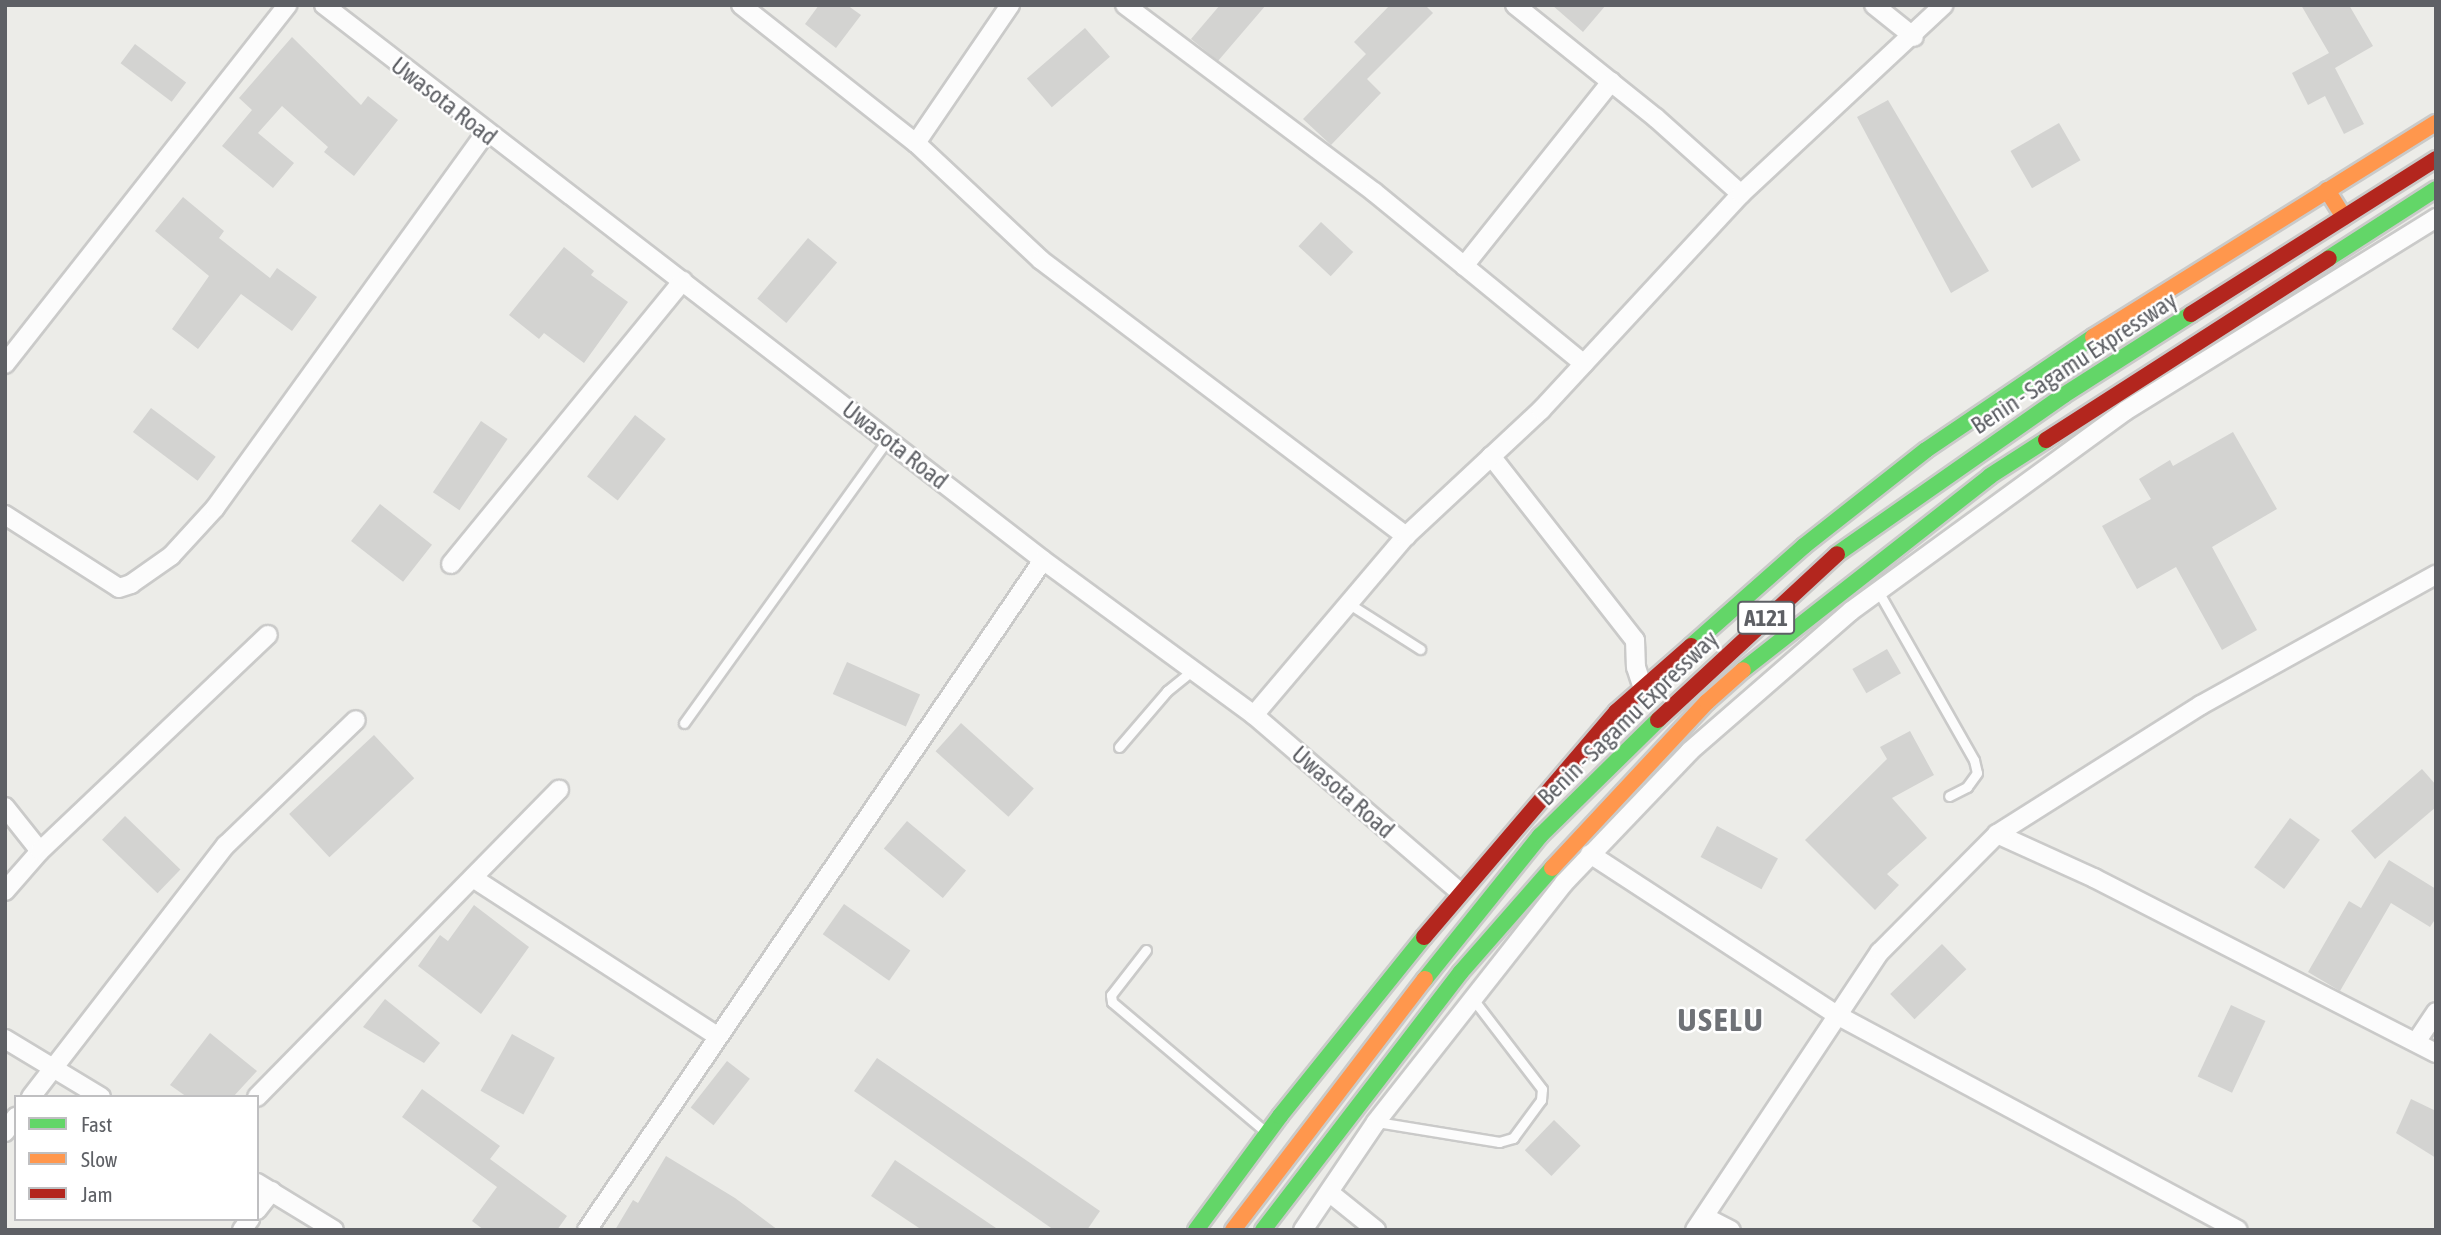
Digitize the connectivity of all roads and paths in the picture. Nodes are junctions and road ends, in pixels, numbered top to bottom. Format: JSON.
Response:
{"nodes":[{"id":1,"x":287,"y":5,"type":"edge"},
{"id":2,"x":324,"y":5,"type":"edge"},
{"id":3,"x":741,"y":5,"type":"edge"},
{"id":4,"x":1010,"y":5,"type":"edge"},
{"id":5,"x":1125,"y":5,"type":"edge"},
{"id":6,"x":1515,"y":5,"type":"edge"},
{"id":7,"x":1874,"y":5,"type":"edge"},
{"id":8,"x":1944,"y":5,"type":"edge"},
{"id":9,"x":1914,"y":37,"type":"junction"},
{"id":10,"x":1611,"y":82,"type":"junction"},
{"id":11,"x":2436,"y":123,"type":"edge"},
{"id":12,"x":485,"y":133,"type":"junction"},
{"id":13,"x":916,"y":143,"type":"junction"},
{"id":14,"x":2436,"y":159,"type":"edge"},
{"id":15,"x":2436,"y":189,"type":"edge"},
{"id":16,"x":2327,"y":190,"type":"junction"},
{"id":17,"x":1741,"y":194,"type":"junction"},
{"id":18,"x":2344,"y":217,"type":"junction"},
{"id":19,"x":2436,"y":218,"type":"edge"},
{"id":20,"x":1464,"y":266,"type":"junction"},
{"id":21,"x":683,"y":281,"type":"junction"},
{"id":22,"x":5,"y":364,"type":"edge"},
{"id":23,"x":1584,"y":365,"type":"junction"},
{"id":24,"x":888,"y":439,"type":"junction"},
{"id":25,"x":1492,"y":456,"type":"junction"},
{"id":26,"x":5,"y":515,"type":"edge"},
{"id":27,"x":1406,"y":536,"type":"junction"},
{"id":28,"x":1043,"y":560,"type":"junction"},
{"id":29,"x":451,"y":564,"type":"dead end"},
{"id":30,"x":2434,"y":578,"type":"edge"},
{"id":31,"x":1878,"y":591,"type":"junction"},
{"id":32,"x":1351,"y":605,"type":"junction"},
{"id":33,"x":268,"y":635,"type":"dead end"},
{"id":34,"x":1420,"y":649,"type":"dead end"},
{"id":35,"x":1193,"y":670,"type":"junction"},
{"id":36,"x":1643,"y":688,"type":"junction"},
{"id":37,"x":1254,"y":715,"type":"junction"},
{"id":38,"x":356,"y":720,"type":"dead end"},
{"id":39,"x":684,"y":723,"type":"dead end"},
{"id":40,"x":1119,"y":747,"type":"dead end"},
{"id":41,"x":559,"y":790,"type":"dead end"},
{"id":42,"x":1948,"y":796,"type":"dead end"},
{"id":43,"x":5,"y":807,"type":"edge"},
{"id":44,"x":1997,"y":834,"type":"junction"},
{"id":45,"x":40,"y":851,"type":"junction"},
{"id":46,"x":1590,"y":854,"type":"junction"},
{"id":47,"x":473,"y":878,"type":"junction"},
{"id":48,"x":5,"y":891,"type":"edge"},
{"id":49,"x":1460,"y":892,"type":"junction"},
{"id":50,"x":1146,"y":950,"type":"dead end"},
{"id":51,"x":1473,"y":999,"type":"junction"},
{"id":52,"x":2436,"y":1012,"type":"edge"},
{"id":53,"x":1835,"y":1014,"type":"junction"},
{"id":54,"x":717,"y":1036,"type":"junction"},
{"id":55,"x":5,"y":1039,"type":"edge"},
{"id":56,"x":2416,"y":1042,"type":"junction"},
{"id":57,"x":2436,"y":1053,"type":"edge"},
{"id":58,"x":51,"y":1069,"type":"junction"},
{"id":59,"x":32,"y":1095,"type":"edge"},
{"id":60,"x":97,"y":1095,"type":"edge"},
{"id":61,"x":259,"y":1095,"type":"edge"},
{"id":62,"x":1350,"y":1114,"type":"junction"},
{"id":63,"x":1376,"y":1122,"type":"junction"},
{"id":64,"x":1267,"y":1133,"type":"junction"},
{"id":65,"x":265,"y":1187,"type":"edge"},
{"id":66,"x":1330,"y":1193,"type":"junction"},
{"id":67,"x":259,"y":1204,"type":"edge"},
{"id":68,"x":1700,"y":1223,"type":"edge"},
{"id":69,"x":334,"y":1230,"type":"edge"},
{"id":70,"x":587,"y":1230,"type":"edge"},
{"id":71,"x":1196,"y":1230,"type":"edge"},
{"id":72,"x":1233,"y":1230,"type":"edge"},
{"id":73,"x":1263,"y":1230,"type":"edge"},
{"id":74,"x":1303,"y":1230,"type":"edge"},
{"id":75,"x":1377,"y":1230,"type":"edge"},
{"id":76,"x":1731,"y":1230,"type":"edge"},
{"id":77,"x":2238,"y":1230,"type":"edge"}],
"edges":[{"from":1,"to":22,"type":"street"},
{"from":2,"to":12,"type":"street","name":"Uwasota Road"},
{"from":3,"to":13,"type":"street"},
{"from":4,"to":13,"type":"street"},
{"from":5,"to":20,"type":"street"},
{"from":6,"to":10,"type":"street"},
{"from":7,"to":9,"type":"street"},
{"from":8,"to":9,"type":"street"},
{"from":9,"to":17,"type":"street"},
{"from":10,"to":17,"type":"street"},
{"from":10,"to":20,"type":"street"},
{"from":11,"to":16,"type":"main road"},
{"from":12,"to":21,"type":"street","name":"Uwasota Road"},
{"from":12,"to":26,"type":"street"},
{"from":13,"to":27,"type":"street"},
{"from":14,"to":18,"type":"main road","name":"Benin - Sagamu Expressway","number":"A121"},
{"from":15,"to":62,"type":"main road","number":"A121"},
{"from":16,"to":18,"type":"main road"},
{"from":16,"to":36,"type":"main road"},
{"from":17,"to":23,"type":"street"},
{"from":18,"to":72,"type":"main road","name":"Benin - Sagamu Expressway","number":"A121"},
{"from":19,"to":31,"type":"street"},
{"from":20,"to":23,"type":"street"},
{"from":21,"to":24,"type":"street","name":"Uwasota Road"},
{"from":21,"to":29,"type":"street"},
{"from":23,"to":25,"type":"street"},
{"from":24,"to":28,"type":"street","name":"Uwasota Road"},
{"from":24,"to":39,"type":"lane"},
{"from":25,"to":27,"type":"street"},
{"from":25,"to":36,"type":"street"},
{"from":27,"to":32,"type":"street"},
{"from":28,"to":35,"type":"street","name":"Uwasota Road"},
{"from":28,"to":54,"type":"street"},
{"from":30,"to":44,"type":"street"},
{"from":31,"to":42,"type":"lane"},
{"from":31,"to":46,"type":"street"},
{"from":32,"to":34,"type":"lane"},
{"from":32,"to":37,"type":"street"},
{"from":33,"to":45,"type":"street"},
{"from":35,"to":37,"type":"street","name":"Uwasota Road"},
{"from":35,"to":40,"type":"lane"},
{"from":36,"to":49,"type":"main road"},
{"from":37,"to":49,"type":"street","name":"Uwasota Road"},
{"from":38,"to":58,"type":"street"},
{"from":41,"to":47,"type":"street"},
{"from":43,"to":45,"type":"street"},
{"from":44,"to":53,"type":"street"},
{"from":44,"to":56,"type":"street"},
{"from":45,"to":48,"type":"street"},
{"from":46,"to":51,"type":"street"},
{"from":46,"to":53,"type":"street"},
{"from":47,"to":54,"type":"street"},
{"from":47,"to":61,"type":"street"},
{"from":49,"to":64,"type":"main road"},
{"from":50,"to":64,"type":"lane"},
{"from":51,"to":63,"type":"street"},
{"from":51,"to":63,"type":"lane"},
{"from":52,"to":56,"type":"street"},
{"from":53,"to":68,"type":"street"},
{"from":53,"to":77,"type":"street"},
{"from":54,"to":70,"type":"street"},
{"from":55,"to":58,"type":"street"},
{"from":56,"to":57,"type":"street"},
{"from":58,"to":59,"type":"street"},
{"from":58,"to":60,"type":"street"},
{"from":62,"to":63,"type":"lane"},
{"from":62,"to":73,"type":"main road","number":"A121"},
{"from":63,"to":66,"type":"street"},
{"from":64,"to":71,"type":"main road"},
{"from":65,"to":67,"type":"street"},
{"from":65,"to":69,"type":"street"},
{"from":66,"to":74,"type":"street"},
{"from":66,"to":75,"type":"street"},
{"from":68,"to":76,"type":"street"}]}
